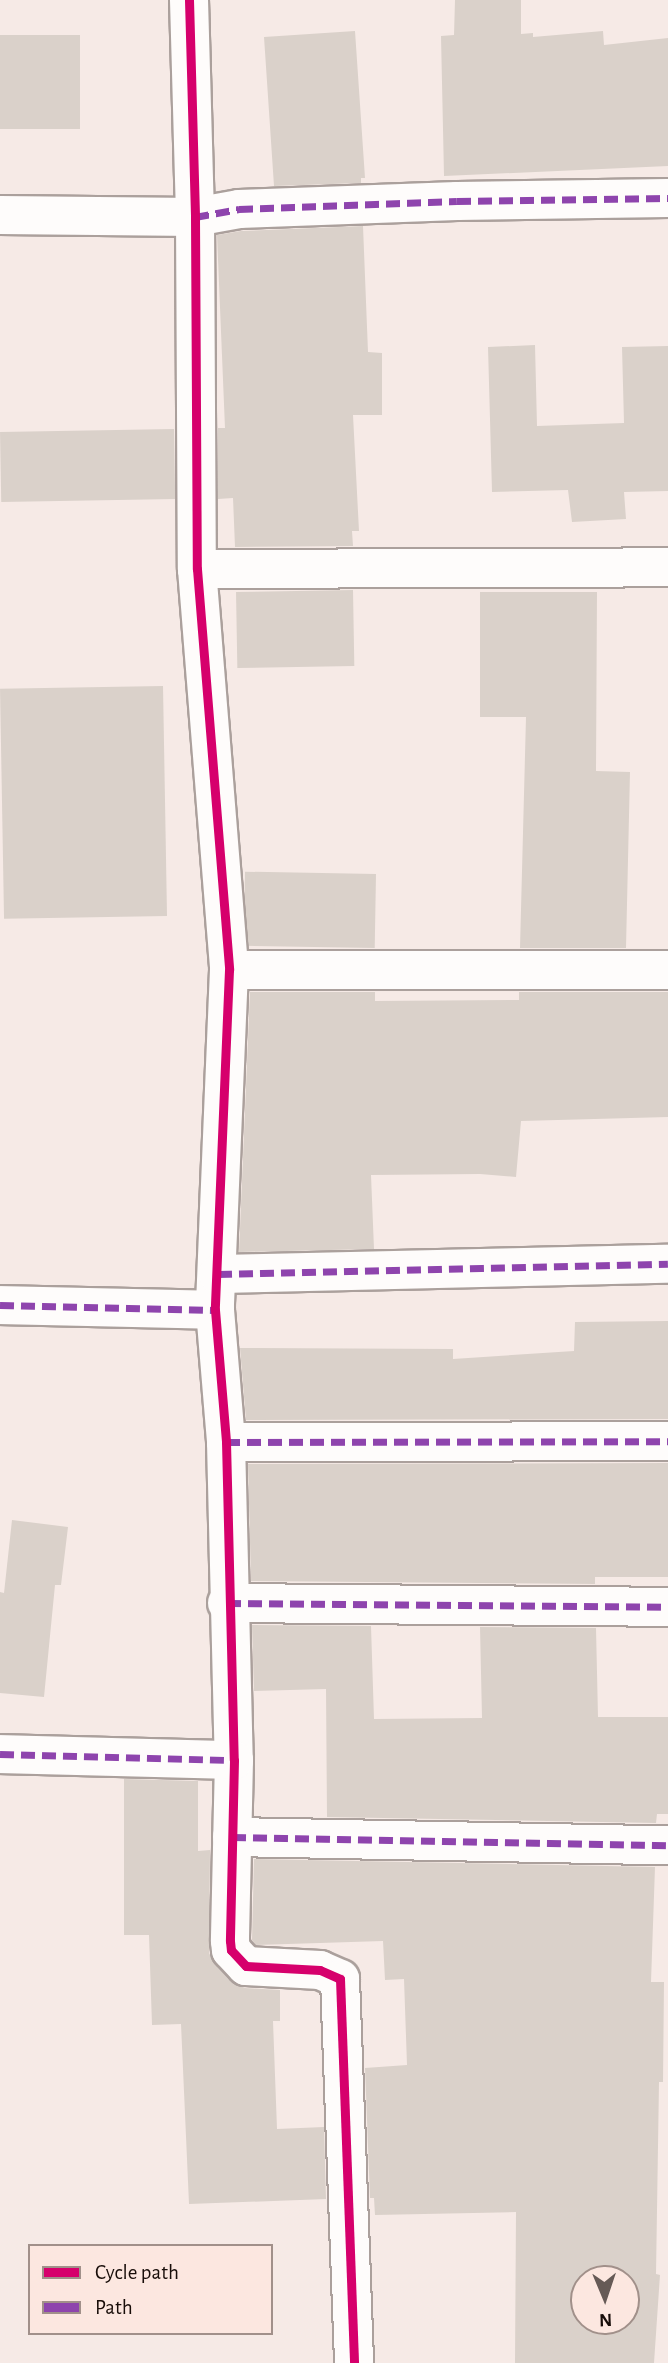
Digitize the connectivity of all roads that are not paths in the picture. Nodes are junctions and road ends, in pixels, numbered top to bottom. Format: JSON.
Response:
{"nodes":[{"id":1,"x":189,"y":0,"type":"edge"},
{"id":2,"x":668,"y":198,"type":"edge"},
{"id":3,"x":0,"y":215,"type":"edge"},
{"id":4,"x":195,"y":217,"type":"junction"},
{"id":5,"x":668,"y":567,"type":"edge"},
{"id":6,"x":197,"y":569,"type":"junction"},
{"id":7,"x":229,"y":970,"type":"junction"},
{"id":8,"x":668,"y":970,"type":"edge"},
{"id":9,"x":668,"y":1265,"type":"edge"},
{"id":10,"x":217,"y":1292,"type":"junction"},
{"id":11,"x":0,"y":1305,"type":"edge"},
{"id":12,"x":668,"y":1441,"type":"edge"},
{"id":13,"x":226,"y":1442,"type":"junction"},
{"id":14,"x":227,"y":1603,"type":"junction"},
{"id":15,"x":668,"y":1607,"type":"edge"},
{"id":16,"x":0,"y":1754,"type":"edge"},
{"id":17,"x":234,"y":1760,"type":"junction"},
{"id":18,"x":232,"y":1837,"type":"junction"},
{"id":19,"x":668,"y":1845,"type":"edge"},
{"id":20,"x":354,"y":2363,"type":"edge"}],
"edges":[{"from":1,"to":4,"type":"street"},
{"from":2,"to":4,"type":"street"},
{"from":3,"to":4,"type":"street"},
{"from":4,"to":6,"type":"street"},
{"from":5,"to":6,"type":"street"},
{"from":6,"to":7,"type":"street"},
{"from":7,"to":8,"type":"street"},
{"from":7,"to":10,"type":"street"},
{"from":9,"to":10,"type":"street"},
{"from":10,"to":11,"type":"street"},
{"from":10,"to":13,"type":"street"},
{"from":12,"to":13,"type":"street"},
{"from":13,"to":14,"type":"street"},
{"from":14,"to":15,"type":"street"},
{"from":14,"to":17,"type":"street"},
{"from":16,"to":17,"type":"street"},
{"from":17,"to":18,"type":"street"},
{"from":18,"to":19,"type":"street"},
{"from":18,"to":20,"type":"street"}]}
